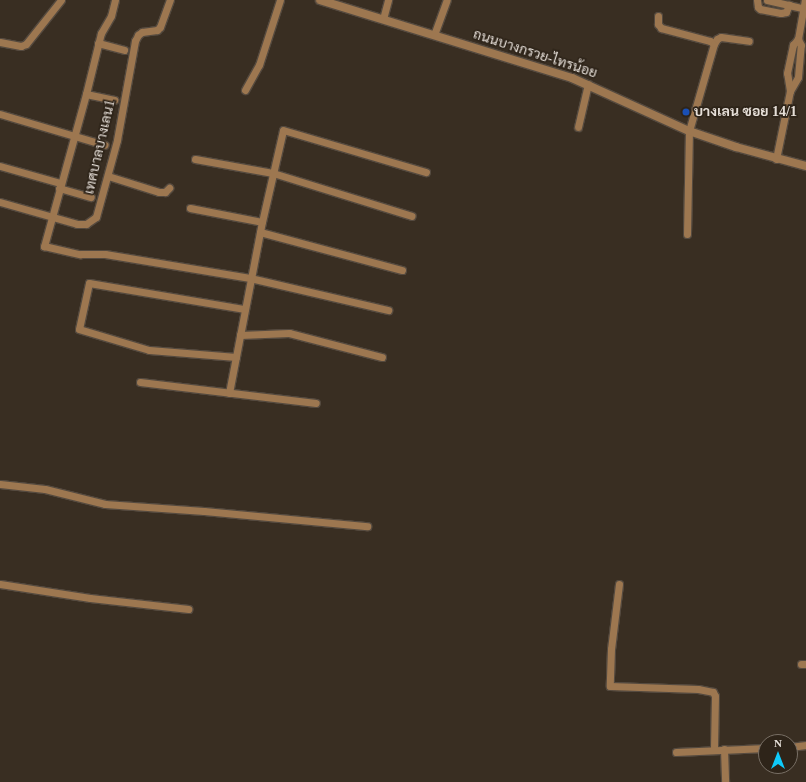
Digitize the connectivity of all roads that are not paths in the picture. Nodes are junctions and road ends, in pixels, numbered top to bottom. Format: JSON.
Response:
{"nodes":[{"id":1,"x":61,"y":0,"type":"edge"},
{"id":2,"x":115,"y":0,"type":"edge"},
{"id":3,"x":170,"y":0,"type":"edge"},
{"id":4,"x":280,"y":0,"type":"edge"},
{"id":5,"x":320,"y":0,"type":"edge"},
{"id":6,"x":388,"y":0,"type":"edge"},
{"id":7,"x":447,"y":0,"type":"edge"},
{"id":8,"x":757,"y":0,"type":"edge"},
{"id":9,"x":767,"y":0,"type":"edge"},
{"id":10,"x":805,"y":0,"type":"edge"},
{"id":11,"x":790,"y":5,"type":"junction"},
{"id":12,"x":804,"y":8,"type":"junction"},
{"id":13,"x":658,"y":16,"type":"dead end"},
{"id":14,"x":383,"y":19,"type":"junction"},
{"id":15,"x":434,"y":35,"type":"junction"},
{"id":16,"x":798,"y":39,"type":"junction"},
{"id":17,"x":749,"y":41,"type":"dead end"},
{"id":18,"x":0,"y":42,"type":"edge"},
{"id":19,"x":98,"y":43,"type":"junction"},
{"id":20,"x":714,"y":44,"type":"junction"},
{"id":21,"x":124,"y":50,"type":"dead end"},
{"id":22,"x":588,"y":84,"type":"junction"},
{"id":23,"x":245,"y":90,"type":"dead end"},
{"id":24,"x":790,"y":91,"type":"junction"},
{"id":25,"x":86,"y":94,"type":"junction"},
{"id":26,"x":114,"y":100,"type":"dead end"},
{"id":27,"x":0,"y":114,"type":"edge"},
{"id":28,"x":578,"y":127,"type":"dead end"},
{"id":29,"x":689,"y":131,"type":"junction"},
{"id":30,"x":73,"y":136,"type":"junction"},
{"id":31,"x":105,"y":145,"type":"dead end"},
{"id":32,"x":195,"y":159,"type":"dead end"},
{"id":33,"x":776,"y":159,"type":"junction"},
{"id":34,"x":0,"y":166,"type":"edge"},
{"id":35,"x":806,"y":166,"type":"edge"},
{"id":36,"x":426,"y":172,"type":"dead end"},
{"id":37,"x":273,"y":173,"type":"junction"},
{"id":38,"x":108,"y":176,"type":"junction"},
{"id":39,"x":60,"y":186,"type":"junction"},
{"id":40,"x":169,"y":188,"type":"dead end"},
{"id":41,"x":92,"y":197,"type":"dead end"},
{"id":42,"x":0,"y":202,"type":"edge"},
{"id":43,"x":190,"y":208,"type":"dead end"},
{"id":44,"x":52,"y":216,"type":"junction"},
{"id":45,"x":412,"y":216,"type":"dead end"},
{"id":46,"x":262,"y":222,"type":"junction"},
{"id":47,"x":260,"y":232,"type":"junction"},
{"id":48,"x":687,"y":234,"type":"dead end"},
{"id":49,"x":402,"y":270,"type":"dead end"},
{"id":50,"x":250,"y":278,"type":"junction"},
{"id":51,"x":245,"y":309,"type":"junction"},
{"id":52,"x":388,"y":310,"type":"dead end"},
{"id":53,"x":240,"y":336,"type":"junction"},
{"id":54,"x":236,"y":357,"type":"junction"},
{"id":55,"x":382,"y":357,"type":"dead end"},
{"id":56,"x":140,"y":382,"type":"dead end"},
{"id":57,"x":229,"y":393,"type":"junction"},
{"id":58,"x":316,"y":403,"type":"dead end"},
{"id":59,"x":0,"y":484,"type":"edge"},
{"id":60,"x":367,"y":526,"type":"dead end"},
{"id":61,"x":0,"y":584,"type":"edge"},
{"id":62,"x":619,"y":584,"type":"dead end"},
{"id":63,"x":188,"y":609,"type":"dead end"},
{"id":64,"x":758,"y":748,"type":"edge"},
{"id":65,"x":714,"y":750,"type":"junction"},
{"id":66,"x":724,"y":750,"type":"junction"},
{"id":67,"x":676,"y":752,"type":"dead end"},
{"id":68,"x":725,"y":782,"type":"edge"}],
"edges":[{"from":1,"to":18,"type":"street"},
{"from":2,"to":19,"type":"street"},
{"from":3,"to":38,"type":"street","name":"เทศบาลบางเลน1"},
{"from":4,"to":23,"type":"street"},
{"from":5,"to":14,"type":"street","name":"ถนนบางกรวย-ไทรน้อย"},
{"from":6,"to":14,"type":"street"},
{"from":7,"to":15,"type":"street"},
{"from":8,"to":11,"type":"street"},
{"from":9,"to":11,"type":"street"},
{"from":10,"to":12,"type":"street"},
{"from":11,"to":12,"type":"street"},
{"from":12,"to":16,"type":"street"},
{"from":13,"to":20,"type":"street"},
{"from":14,"to":15,"type":"street","name":"ถนนบางกรวย-ไทรน้อย"},
{"from":15,"to":22,"type":"street","name":"ถนนบางกรวย-ไทรน้อย"},
{"from":16,"to":24,"type":"street"},
{"from":16,"to":24,"type":"street"},
{"from":17,"to":20,"type":"street"},
{"from":19,"to":21,"type":"street"},
{"from":19,"to":25,"type":"street"},
{"from":20,"to":29,"type":"street"},
{"from":22,"to":28,"type":"street"},
{"from":22,"to":29,"type":"street","name":"ถนนบางกรวย-ไทรน้อย"},
{"from":24,"to":33,"type":"street"},
{"from":25,"to":26,"type":"street"},
{"from":25,"to":30,"type":"street"},
{"from":27,"to":30,"type":"street"},
{"from":29,"to":33,"type":"street","name":"ถนนบางกรวย-ไทรน้อย"},
{"from":29,"to":48,"type":"street"},
{"from":30,"to":31,"type":"street"},
{"from":30,"to":39,"type":"street"},
{"from":32,"to":37,"type":"street"},
{"from":33,"to":35,"type":"street","name":"ถนนบางกรวย-ไทรน้อย"},
{"from":34,"to":39,"type":"street"},
{"from":36,"to":37,"type":"street"},
{"from":37,"to":45,"type":"street"},
{"from":37,"to":46,"type":"street"},
{"from":38,"to":40,"type":"street"},
{"from":38,"to":44,"type":"street","name":"เทศบาลบางเลน1"},
{"from":39,"to":41,"type":"street"},
{"from":39,"to":44,"type":"street"},
{"from":42,"to":44,"type":"street","name":"เทศบาลบางเลน1"},
{"from":43,"to":46,"type":"street"},
{"from":44,"to":50,"type":"street"},
{"from":46,"to":47,"type":"street"},
{"from":47,"to":49,"type":"street"},
{"from":47,"to":50,"type":"street"},
{"from":50,"to":51,"type":"street"},
{"from":50,"to":52,"type":"street"},
{"from":51,"to":53,"type":"street"},
{"from":51,"to":54,"type":"street"},
{"from":53,"to":54,"type":"street"},
{"from":53,"to":55,"type":"street"},
{"from":54,"to":57,"type":"street"},
{"from":56,"to":57,"type":"street"},
{"from":57,"to":58,"type":"street"},
{"from":59,"to":60,"type":"street"},
{"from":61,"to":63,"type":"street"},
{"from":62,"to":65,"type":"street"},
{"from":64,"to":66,"type":"street"},
{"from":65,"to":66,"type":"street"},
{"from":65,"to":67,"type":"street"},
{"from":66,"to":68,"type":"street"}]}
